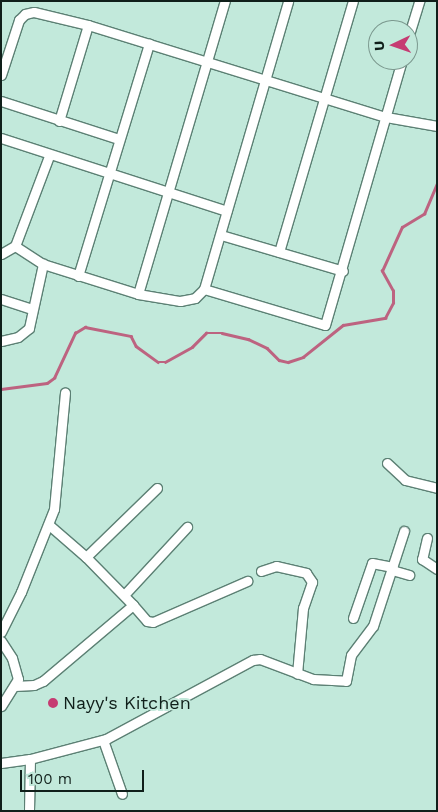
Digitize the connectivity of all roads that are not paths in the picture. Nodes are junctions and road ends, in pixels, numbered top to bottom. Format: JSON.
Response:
{"nodes":[{"id":1,"x":225,"y":1,"type":"edge"},
{"id":2,"x":288,"y":1,"type":"edge"},
{"id":3,"x":353,"y":1,"type":"edge"},
{"id":4,"x":419,"y":1,"type":"edge"},
{"id":5,"x":413,"y":20,"type":"edge"},
{"id":6,"x":88,"y":25,"type":"junction"},
{"id":7,"x":149,"y":44,"type":"junction"},
{"id":8,"x":208,"y":62,"type":"junction"},
{"id":9,"x":399,"y":70,"type":"edge"},
{"id":10,"x":1,"y":76,"type":"edge"},
{"id":11,"x":266,"y":80,"type":"junction"},
{"id":12,"x":325,"y":98,"type":"junction"},
{"id":13,"x":1,"y":101,"type":"edge"},
{"id":14,"x":386,"y":117,"type":"junction"},
{"id":15,"x":58,"y":121,"type":"junction"},
{"id":16,"x":437,"y":126,"type":"edge"},
{"id":17,"x":1,"y":138,"type":"edge"},
{"id":18,"x":119,"y":139,"type":"junction"},
{"id":19,"x":49,"y":156,"type":"junction"},
{"id":20,"x":108,"y":174,"type":"junction"},
{"id":21,"x":168,"y":193,"type":"junction"},
{"id":22,"x":227,"y":211,"type":"junction"},
{"id":23,"x":220,"y":235,"type":"junction"},
{"id":24,"x":14,"y":246,"type":"junction"},
{"id":25,"x":279,"y":252,"type":"junction"},
{"id":26,"x":1,"y":254,"type":"edge"},
{"id":27,"x":43,"y":264,"type":"junction"},
{"id":28,"x":343,"y":271,"type":"junction"},
{"id":29,"x":78,"y":276,"type":"junction"},
{"id":30,"x":204,"y":289,"type":"junction"},
{"id":31,"x":138,"y":294,"type":"junction"},
{"id":32,"x":1,"y":299,"type":"edge"},
{"id":33,"x":31,"y":309,"type":"junction"},
{"id":34,"x":1,"y":341,"type":"edge"},
{"id":35,"x":65,"y":392,"type":"dead end"},
{"id":36,"x":387,"y":463,"type":"dead end"},
{"id":37,"x":157,"y":488,"type":"dead end"},
{"id":38,"x":437,"y":488,"type":"edge"},
{"id":39,"x":49,"y":525,"type":"junction"},
{"id":40,"x":186,"y":527,"type":"dead end"},
{"id":41,"x":404,"y":531,"type":"dead end"},
{"id":42,"x":427,"y":538,"type":"dead end"},
{"id":43,"x":86,"y":557,"type":"junction"},
{"id":44,"x":392,"y":568,"type":"junction"},
{"id":45,"x":437,"y":570,"type":"edge"},
{"id":46,"x":261,"y":571,"type":"dead end"},
{"id":47,"x":409,"y":575,"type":"dead end"},
{"id":48,"x":247,"y":581,"type":"dead end"},
{"id":49,"x":124,"y":594,"type":"junction"},
{"id":50,"x":133,"y":605,"type":"junction"},
{"id":51,"x":353,"y":618,"type":"dead end"},
{"id":52,"x":1,"y":632,"type":"edge"},
{"id":53,"x":1,"y":641,"type":"edge"},
{"id":54,"x":297,"y":674,"type":"junction"},
{"id":55,"x":16,"y":686,"type":"junction"},
{"id":56,"x":1,"y":706,"type":"edge"},
{"id":57,"x":103,"y":740,"type":"junction"},
{"id":58,"x":30,"y":759,"type":"junction"},
{"id":59,"x":1,"y":764,"type":"edge"},
{"id":60,"x":122,"y":794,"type":"dead end"},
{"id":61,"x":29,"y":811,"type":"edge"}],
"edges":[{"from":1,"to":8,"type":"street"},
{"from":2,"to":11,"type":"street"},
{"from":3,"to":12,"type":"street"},
{"from":4,"to":5,"type":"street"},
{"from":6,"to":7,"type":"street"},
{"from":6,"to":10,"type":"street"},
{"from":6,"to":15,"type":"street"},
{"from":7,"to":8,"type":"street"},
{"from":7,"to":18,"type":"street"},
{"from":8,"to":11,"type":"street"},
{"from":8,"to":21,"type":"street"},
{"from":9,"to":14,"type":"street"},
{"from":11,"to":12,"type":"street"},
{"from":11,"to":22,"type":"street"},
{"from":12,"to":14,"type":"street"},
{"from":12,"to":25,"type":"street"},
{"from":13,"to":15,"type":"street"},
{"from":14,"to":16,"type":"street"},
{"from":14,"to":28,"type":"street"},
{"from":15,"to":18,"type":"street"},
{"from":17,"to":19,"type":"street"},
{"from":18,"to":20,"type":"street"},
{"from":19,"to":20,"type":"street"},
{"from":19,"to":24,"type":"street"},
{"from":20,"to":21,"type":"street"},
{"from":20,"to":29,"type":"street"},
{"from":21,"to":22,"type":"street"},
{"from":21,"to":31,"type":"street"},
{"from":22,"to":23,"type":"street"},
{"from":23,"to":25,"type":"street"},
{"from":23,"to":30,"type":"street"},
{"from":24,"to":26,"type":"street"},
{"from":24,"to":27,"type":"street"},
{"from":25,"to":28,"type":"street"},
{"from":27,"to":29,"type":"street"},
{"from":27,"to":33,"type":"street"},
{"from":28,"to":30,"type":"street"},
{"from":29,"to":31,"type":"street"},
{"from":30,"to":31,"type":"street"},
{"from":32,"to":33,"type":"street"},
{"from":33,"to":34,"type":"street"},
{"from":35,"to":39,"type":"street"},
{"from":36,"to":38,"type":"street"},
{"from":37,"to":43,"type":"street"},
{"from":39,"to":43,"type":"street"},
{"from":39,"to":52,"type":"street"},
{"from":40,"to":49,"type":"street"},
{"from":41,"to":44,"type":"street"},
{"from":42,"to":45,"type":"street"},
{"from":43,"to":49,"type":"street"},
{"from":44,"to":47,"type":"street"},
{"from":44,"to":51,"type":"street"},
{"from":44,"to":54,"type":"street"},
{"from":46,"to":54,"type":"street"},
{"from":48,"to":50,"type":"street"},
{"from":49,"to":50,"type":"street"},
{"from":50,"to":55,"type":"street"},
{"from":53,"to":55,"type":"street"},
{"from":54,"to":57,"type":"street"},
{"from":55,"to":56,"type":"street"},
{"from":57,"to":58,"type":"street"},
{"from":57,"to":60,"type":"street"},
{"from":58,"to":59,"type":"street"},
{"from":58,"to":61,"type":"street"}]}
